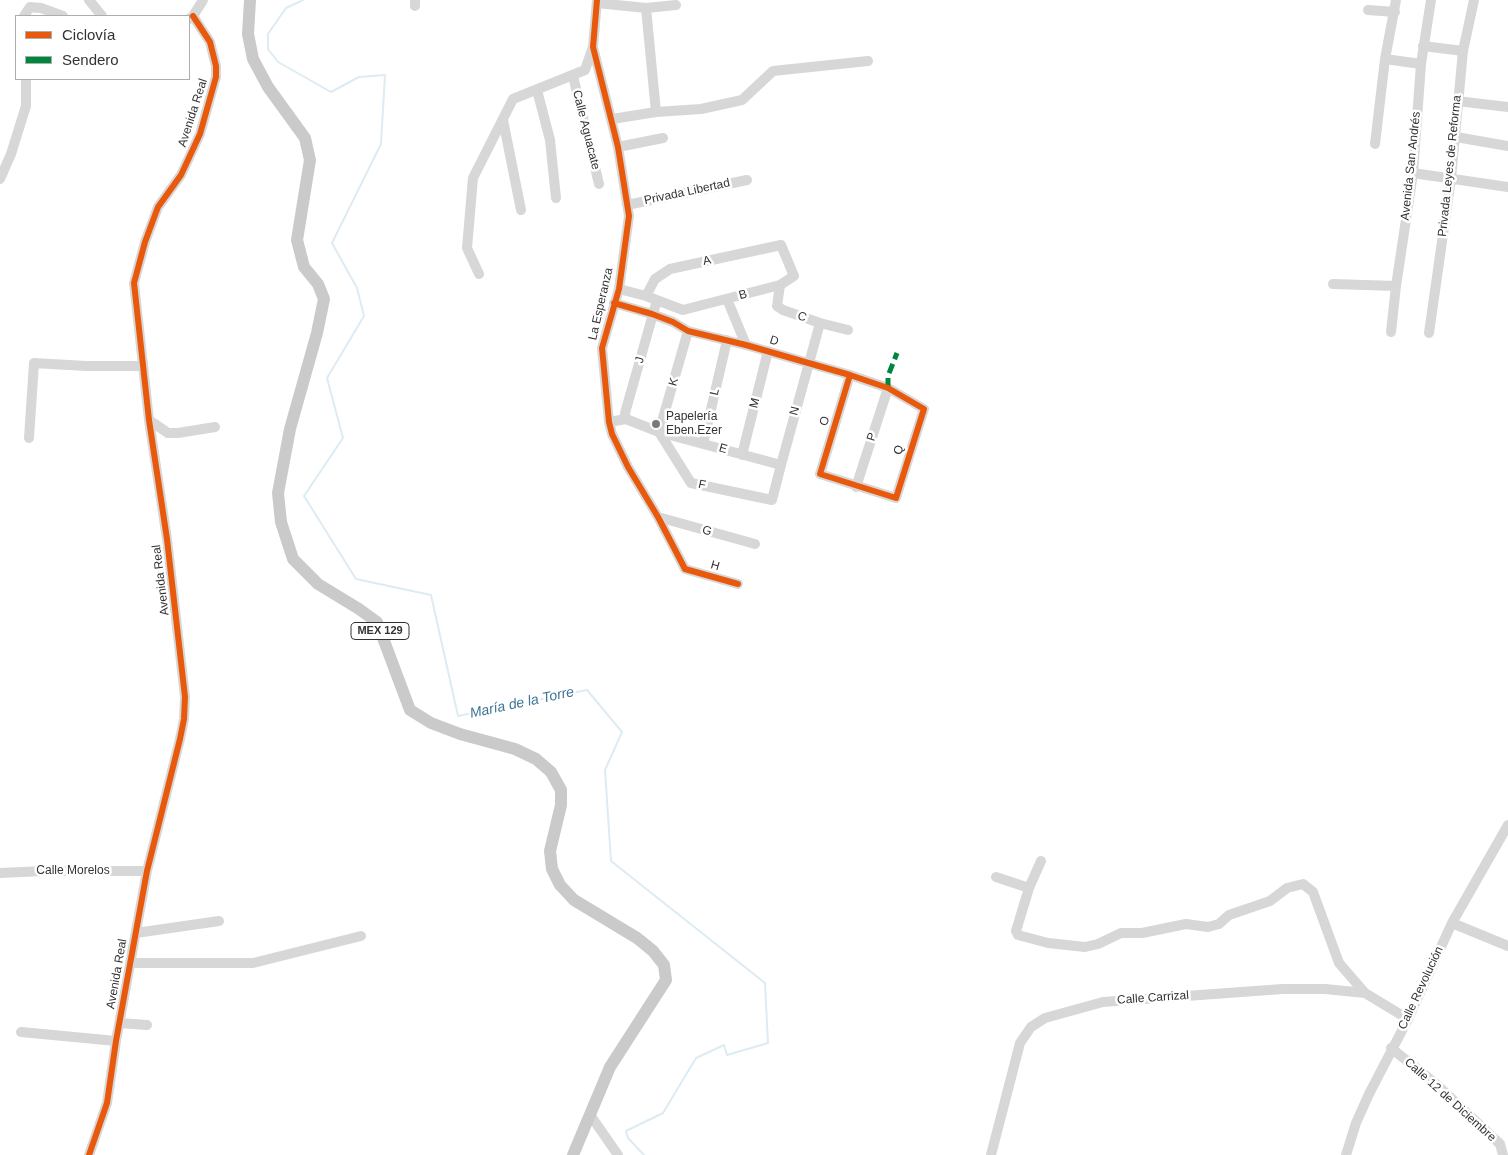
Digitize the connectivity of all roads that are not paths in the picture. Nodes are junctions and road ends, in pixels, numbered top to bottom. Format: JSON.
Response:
{"nodes":[{"id":1,"x":89,"y":0,"type":"edge"},
{"id":2,"x":203,"y":0,"type":"edge"},
{"id":3,"x":250,"y":0,"type":"edge"},
{"id":4,"x":1396,"y":0,"type":"edge"},
{"id":5,"x":1431,"y":0,"type":"edge"},
{"id":6,"x":1474,"y":0,"type":"edge"},
{"id":7,"x":597,"y":1,"type":"edge"},
{"id":8,"x":676,"y":6,"type":"dead end"},
{"id":9,"x":646,"y":8,"type":"junction"},
{"id":10,"x":1368,"y":10,"type":"dead end"},
{"id":11,"x":1394,"y":12,"type":"junction"},
{"id":12,"x":25,"y":15,"type":"edge"},
{"id":13,"x":60,"y":15,"type":"edge"},
{"id":14,"x":101,"y":15,"type":"edge"},
{"id":15,"x":191,"y":18,"type":"edge"},
{"id":16,"x":1423,"y":46,"type":"junction"},
{"id":17,"x":593,"y":47,"type":"junction"},
{"id":18,"x":1463,"y":51,"type":"junction"},
{"id":19,"x":1384,"y":59,"type":"junction"},
{"id":20,"x":868,"y":61,"type":"dead end"},
{"id":21,"x":1420,"y":64,"type":"junction"},
{"id":22,"x":573,"y":76,"type":"junction"},
{"id":23,"x":26,"y":80,"type":"edge"},
{"id":24,"x":537,"y":90,"type":"junction"},
{"id":25,"x":1457,"y":101,"type":"junction"},
{"id":26,"x":1508,"y":107,"type":"edge"},
{"id":27,"x":656,"y":112,"type":"junction"},
{"id":28,"x":612,"y":119,"type":"junction"},
{"id":29,"x":503,"y":120,"type":"junction"},
{"id":30,"x":1456,"y":137,"type":"junction"},
{"id":31,"x":663,"y":138,"type":"dead end"},
{"id":32,"x":1375,"y":144,"type":"dead end"},
{"id":33,"x":1508,"y":146,"type":"edge"},
{"id":34,"x":618,"y":147,"type":"junction"},
{"id":35,"x":1413,"y":173,"type":"junction"},
{"id":36,"x":1451,"y":178,"type":"junction"},
{"id":37,"x":0,"y":179,"type":"edge"},
{"id":38,"x":747,"y":180,"type":"dead end"},
{"id":39,"x":599,"y":184,"type":"dead end"},
{"id":40,"x":1508,"y":187,"type":"edge"},
{"id":41,"x":556,"y":198,"type":"dead end"},
{"id":42,"x":627,"y":205,"type":"junction"},
{"id":43,"x":521,"y":210,"type":"dead end"},
{"id":44,"x":479,"y":274,"type":"dead end"},
{"id":45,"x":1332,"y":284,"type":"dead end"},
{"id":46,"x":780,"y":285,"type":"junction"},
{"id":47,"x":1396,"y":286,"type":"junction"},
{"id":48,"x":619,"y":289,"type":"junction"},
{"id":49,"x":646,"y":296,"type":"junction"},
{"id":50,"x":727,"y":299,"type":"junction"},
{"id":51,"x":657,"y":300,"type":"junction"},
{"id":52,"x":614,"y":303,"type":"junction"},
{"id":53,"x":652,"y":314,"type":"junction"},
{"id":54,"x":820,"y":323,"type":"junction"},
{"id":55,"x":848,"y":330,"type":"dead end"},
{"id":56,"x":688,"y":331,"type":"junction"},
{"id":57,"x":1391,"y":332,"type":"dead end"},
{"id":58,"x":1429,"y":333,"type":"dead end"},
{"id":59,"x":728,"y":340,"type":"junction"},
{"id":60,"x":746,"y":344,"type":"junction"},
{"id":61,"x":768,"y":352,"type":"junction"},
{"id":62,"x":808,"y":363,"type":"junction"},
{"id":63,"x":143,"y":366,"type":"junction"},
{"id":64,"x":850,"y":375,"type":"junction"},
{"id":65,"x":888,"y":388,"type":"junction"},
{"id":66,"x":924,"y":409,"type":"joint"},
{"id":67,"x":626,"y":419,"type":"junction"},
{"id":68,"x":149,"y":420,"type":"junction"},
{"id":69,"x":609,"y":422,"type":"junction"},
{"id":70,"x":215,"y":426,"type":"dead end"},
{"id":71,"x":659,"y":432,"type":"junction"},
{"id":72,"x":29,"y":438,"type":"dead end"},
{"id":73,"x":703,"y":444,"type":"junction"},
{"id":74,"x":742,"y":455,"type":"junction"},
{"id":75,"x":781,"y":464,"type":"junction"},
{"id":76,"x":856,"y":487,"type":"junction"},
{"id":77,"x":772,"y":500,"type":"joint"},
{"id":78,"x":658,"y":517,"type":"junction"},
{"id":79,"x":755,"y":544,"type":"dead end"},
{"id":80,"x":685,"y":569,"type":"joint"},
{"id":81,"x":738,"y":584,"type":"dead end"},
{"id":82,"x":1508,"y":825,"type":"edge"},
{"id":83,"x":1505,"y":838,"type":"edge"},
{"id":84,"x":1041,"y":861,"type":"dead end"},
{"id":85,"x":147,"y":871,"type":"junction"},
{"id":86,"x":0,"y":873,"type":"edge"},
{"id":87,"x":996,"y":878,"type":"dead end"},
{"id":88,"x":1029,"y":888,"type":"junction"},
{"id":89,"x":219,"y":921,"type":"dead end"},
{"id":90,"x":1452,"y":923,"type":"junction"},
{"id":91,"x":136,"y":933,"type":"junction"},
{"id":92,"x":361,"y":936,"type":"dead end"},
{"id":93,"x":1508,"y":946,"type":"edge"},
{"id":94,"x":131,"y":963,"type":"junction"},
{"id":95,"x":1365,"y":993,"type":"junction"},
{"id":96,"x":1408,"y":1019,"type":"junction"},
{"id":97,"x":120,"y":1022,"type":"junction"},
{"id":98,"x":147,"y":1025,"type":"dead end"},
{"id":99,"x":21,"y":1032,"type":"dead end"},
{"id":100,"x":116,"y":1041,"type":"junction"},
{"id":101,"x":1391,"y":1048,"type":"junction"},
{"id":102,"x":591,"y":1116,"type":"junction"},
{"id":103,"x":90,"y":1155,"type":"edge"},
{"id":104,"x":573,"y":1155,"type":"edge"},
{"id":105,"x":618,"y":1155,"type":"edge"},
{"id":106,"x":991,"y":1155,"type":"edge"},
{"id":107,"x":1346,"y":1155,"type":"edge"},
{"id":108,"x":1503,"y":1155,"type":"edge"}],
"edges":[{"from":1,"to":14,"type":"street"},
{"from":2,"to":15,"type":"street","name":"Avenida Real"},
{"from":3,"to":102,"type":"main road","number":"MEX 129"},
{"from":4,"to":11,"type":"street"},
{"from":5,"to":16,"type":"street","name":"Avenida San Andrés"},
{"from":6,"to":18,"type":"street","name":"Privada Leyes de Reforma"},
{"from":7,"to":9,"type":"street"},
{"from":7,"to":17,"type":"street","name":"La Esperanza"},
{"from":8,"to":9,"type":"street"},
{"from":9,"to":27,"type":"street"},
{"from":10,"to":11,"type":"street"},
{"from":11,"to":19,"type":"street"},
{"from":12,"to":13,"type":"street"},
{"from":15,"to":63,"type":"street","name":"Avenida Real"},
{"from":16,"to":18,"type":"street"},
{"from":16,"to":21,"type":"street","name":"Avenida San Andrés"},
{"from":17,"to":22,"type":"street"},
{"from":17,"to":28,"type":"street","name":"La Esperanza"},
{"from":18,"to":25,"type":"street","name":"Privada Leyes de Reforma"},
{"from":19,"to":21,"type":"street"},
{"from":19,"to":32,"type":"street"},
{"from":20,"to":27,"type":"street"},
{"from":21,"to":35,"type":"street","name":"Avenida San Andrés"},
{"from":22,"to":24,"type":"street"},
{"from":22,"to":39,"type":"street","name":"Calle Aguacate"},
{"from":23,"to":37,"type":"street"},
{"from":24,"to":29,"type":"street"},
{"from":24,"to":41,"type":"street"},
{"from":25,"to":26,"type":"street"},
{"from":25,"to":30,"type":"street","name":"Privada Leyes de Reforma"},
{"from":27,"to":28,"type":"street"},
{"from":28,"to":34,"type":"street","name":"La Esperanza"},
{"from":29,"to":43,"type":"street"},
{"from":29,"to":44,"type":"street"},
{"from":30,"to":33,"type":"street"},
{"from":30,"to":36,"type":"street","name":"Privada Leyes de Reforma"},
{"from":31,"to":34,"type":"street"},
{"from":34,"to":42,"type":"street","name":"La Esperanza"},
{"from":35,"to":36,"type":"street"},
{"from":35,"to":47,"type":"street","name":"Avenida San Andrés"},
{"from":36,"to":40,"type":"street"},
{"from":36,"to":58,"type":"street","name":"Privada Leyes de Reforma"},
{"from":38,"to":42,"type":"street","name":"Privada Libertad"},
{"from":42,"to":48,"type":"street","name":"La Esperanza"},
{"from":45,"to":47,"type":"street"},
{"from":46,"to":49,"type":"street","name":"A"},
{"from":46,"to":50,"type":"street","name":"B"},
{"from":46,"to":54,"type":"street","name":"C"},
{"from":47,"to":57,"type":"street","name":"Avenida San Andrés"},
{"from":48,"to":49,"type":"street"},
{"from":48,"to":52,"type":"street","name":"La Esperanza"},
{"from":49,"to":51,"type":"street"},
{"from":50,"to":51,"type":"street","name":"B"},
{"from":50,"to":60,"type":"street"},
{"from":51,"to":53,"type":"street","name":"J"},
{"from":52,"to":53,"type":"street","name":"D"},
{"from":52,"to":69,"type":"street","name":"La Esperanza"},
{"from":53,"to":56,"type":"street","name":"D"},
{"from":53,"to":67,"type":"street","name":"J"},
{"from":54,"to":55,"type":"street","name":"C"},
{"from":54,"to":62,"type":"street","name":"N"},
{"from":56,"to":59,"type":"street","name":"D"},
{"from":56,"to":71,"type":"street","name":"K"},
{"from":59,"to":60,"type":"street","name":"D"},
{"from":59,"to":73,"type":"street","name":"L"},
{"from":60,"to":61,"type":"street","name":"D"},
{"from":61,"to":62,"type":"street","name":"D"},
{"from":61,"to":74,"type":"street","name":"M"},
{"from":62,"to":64,"type":"street","name":"D"},
{"from":62,"to":75,"type":"street","name":"N"},
{"from":63,"to":68,"type":"street","name":"Avenida Real"},
{"from":63,"to":72,"type":"street"},
{"from":64,"to":65,"type":"street","name":"D"},
{"from":64,"to":76,"type":"street","name":"O"},
{"from":65,"to":66,"type":"street","name":"D"},
{"from":65,"to":76,"type":"street","name":"P"},
{"from":66,"to":76,"type":"street","name":"Q"},
{"from":67,"to":69,"type":"street"},
{"from":67,"to":71,"type":"street","name":"E"},
{"from":68,"to":70,"type":"street"},
{"from":68,"to":85,"type":"street","name":"Avenida Real"},
{"from":69,"to":78,"type":"street","name":"La Esperanza"},
{"from":71,"to":73,"type":"street","name":"E"},
{"from":71,"to":77,"type":"street","name":"F"},
{"from":73,"to":74,"type":"street","name":"E"},
{"from":74,"to":75,"type":"street","name":"E"},
{"from":75,"to":77,"type":"street","name":"N"},
{"from":78,"to":79,"type":"street","name":"G"},
{"from":78,"to":80,"type":"street","name":"La Esperanza"},
{"from":80,"to":81,"type":"street","name":"H"},
{"from":82,"to":83,"type":"street","name":"Calle Revolución"},
{"from":83,"to":90,"type":"street","name":"Calle Revolución"},
{"from":84,"to":88,"type":"street"},
{"from":85,"to":86,"type":"street","name":"Calle Morelos"},
{"from":85,"to":91,"type":"street","name":"Avenida Real"},
{"from":87,"to":88,"type":"street"},
{"from":88,"to":95,"type":"street"},
{"from":89,"to":91,"type":"street"},
{"from":90,"to":93,"type":"street"},
{"from":90,"to":96,"type":"street","name":"Calle Revolución"},
{"from":91,"to":94,"type":"street","name":"Avenida Real"},
{"from":92,"to":94,"type":"street"},
{"from":94,"to":97,"type":"street","name":"Avenida Real"},
{"from":95,"to":96,"type":"street","name":"Calle Carrizal"},
{"from":95,"to":106,"type":"street","name":"Calle Carrizal"},
{"from":96,"to":101,"type":"street","name":"Calle Revolución"},
{"from":97,"to":98,"type":"street"},
{"from":97,"to":100,"type":"street","name":"Avenida Real"},
{"from":99,"to":100,"type":"street"},
{"from":100,"to":103,"type":"street","name":"Avenida Real"},
{"from":101,"to":107,"type":"street","name":"Calle Revolución"},
{"from":101,"to":108,"type":"street","name":"Calle 12 de Diciembre"},
{"from":102,"to":104,"type":"main road","number":"MEX 129"},
{"from":102,"to":105,"type":"street"}]}
